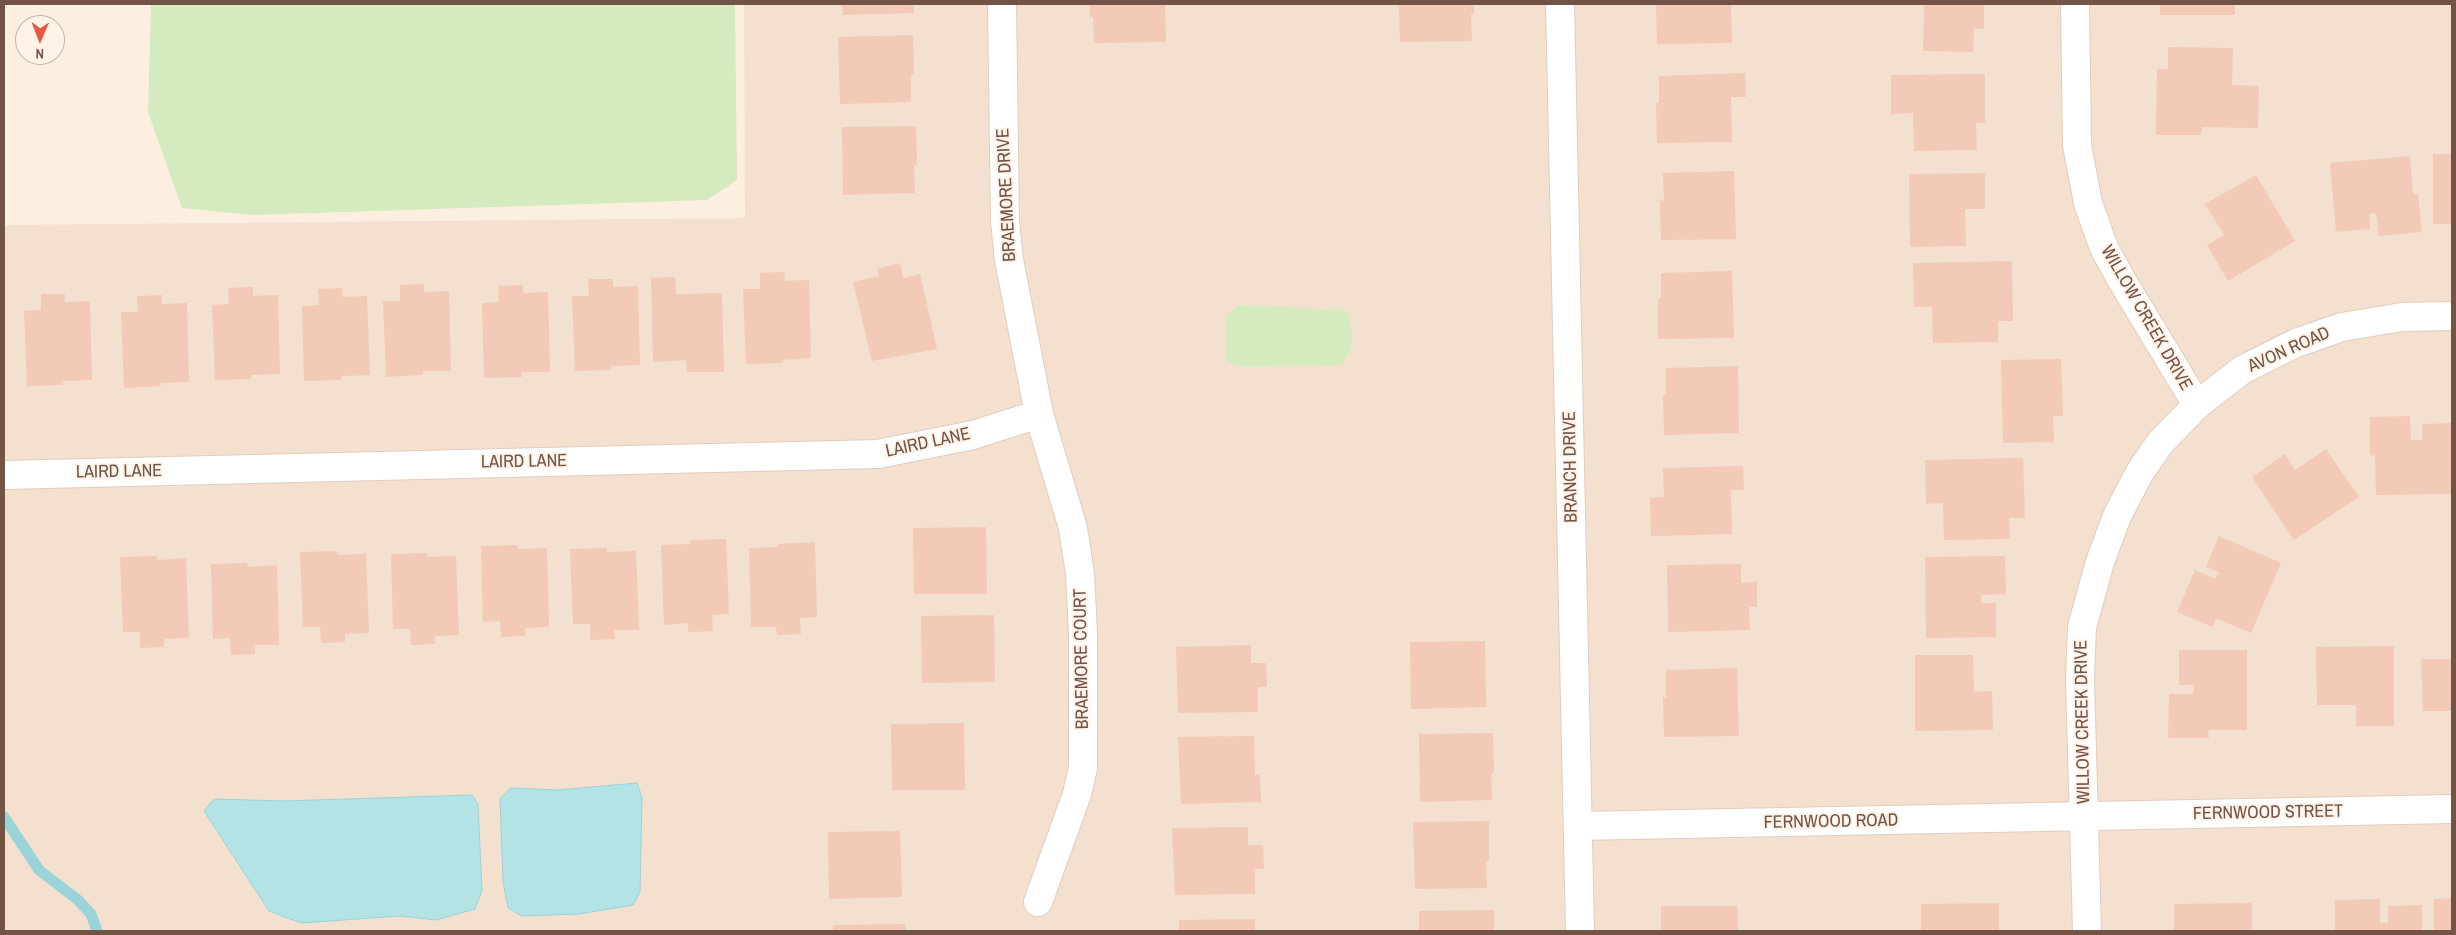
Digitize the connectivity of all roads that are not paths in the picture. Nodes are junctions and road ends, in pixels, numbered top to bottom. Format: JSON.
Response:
{"nodes":[{"id":1,"x":1002,"y":4,"type":"edge"},
{"id":2,"x":1560,"y":4,"type":"edge"},
{"id":3,"x":2075,"y":4,"type":"edge"},
{"id":4,"x":2452,"y":316,"type":"edge"},
{"id":5,"x":2197,"y":405,"type":"junction"},
{"id":6,"x":1039,"y":414,"type":"junction"},
{"id":7,"x":4,"y":475,"type":"edge"},
{"id":8,"x":2452,"y":809,"type":"edge"},
{"id":9,"x":2084,"y":817,"type":"junction"},
{"id":10,"x":1578,"y":826,"type":"junction"},
{"id":11,"x":1038,"y":902,"type":"dead end"},
{"id":12,"x":1580,"y":931,"type":"edge"},
{"id":13,"x":2087,"y":931,"type":"edge"}],
"edges":[{"from":1,"to":6,"type":"street","name":"BRAEMORE DRIVE"},
{"from":2,"to":10,"type":"street","name":"BRANCH DRIVE"},
{"from":3,"to":5,"type":"street","name":"WILLOW CREEK DRIVE"},
{"from":4,"to":5,"type":"street","name":"AVON ROAD"},
{"from":5,"to":9,"type":"street","name":"WILLOW CREEK DRIVE"},
{"from":6,"to":7,"type":"street","name":"LAIRD LANE"},
{"from":6,"to":11,"type":"street","name":"BRAEMORE COURT"},
{"from":8,"to":9,"type":"street","name":"FERNWOOD STREET"},
{"from":9,"to":10,"type":"street","name":"FERNWOOD ROAD"},
{"from":9,"to":13,"type":"street","name":"WILLOW CREEK DRIVE"},
{"from":10,"to":12,"type":"street","name":"BRANCH DRIVE"}]}
